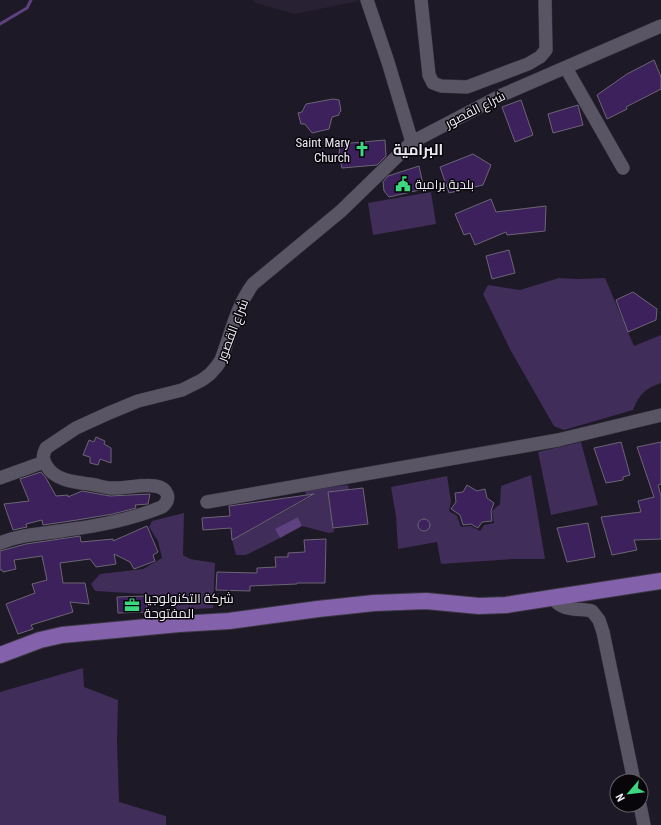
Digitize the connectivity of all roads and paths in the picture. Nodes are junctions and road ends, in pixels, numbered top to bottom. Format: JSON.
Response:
{"nodes":[{"id":1,"x":366,"y":0,"type":"edge"},
{"id":2,"x":421,"y":0,"type":"edge"},
{"id":3,"x":545,"y":0,"type":"edge"},
{"id":4,"x":661,"y":26,"type":"edge"},
{"id":5,"x":566,"y":68,"type":"junction"},
{"id":6,"x":412,"y":142,"type":"junction"},
{"id":7,"x":623,"y":168,"type":"dead end"},
{"id":8,"x":661,"y":415,"type":"edge"},
{"id":9,"x":44,"y":462,"type":"junction"},
{"id":10,"x":0,"y":478,"type":"edge"},
{"id":11,"x":207,"y":502,"type":"dead end"},
{"id":12,"x":0,"y":543,"type":"edge"},
{"id":13,"x":661,"y":581,"type":"edge"},
{"id":14,"x":553,"y":598,"type":"junction"},
{"id":15,"x":0,"y":655,"type":"edge"},
{"id":16,"x":632,"y":773,"type":"edge"},
{"id":17,"x":642,"y":813,"type":"edge"},
{"id":18,"x":644,"y":825,"type":"edge"}],
"edges":[{"from":1,"to":6,"type":"street"},
{"from":2,"to":3,"type":"street"},
{"from":4,"to":5,"type":"street","name":"شراع القصور"},
{"from":5,"to":6,"type":"street","name":"شراع القصور"},
{"from":5,"to":7,"type":"street"},
{"from":6,"to":9,"type":"street","name":"شراع القصور"},
{"from":8,"to":11,"type":"street"},
{"from":9,"to":10,"type":"street"},
{"from":9,"to":12,"type":"street"},
{"from":13,"to":14,"type":"main road"},
{"from":14,"to":15,"type":"main road"},
{"from":14,"to":16,"type":"street"},
{"from":17,"to":18,"type":"street"}]}
